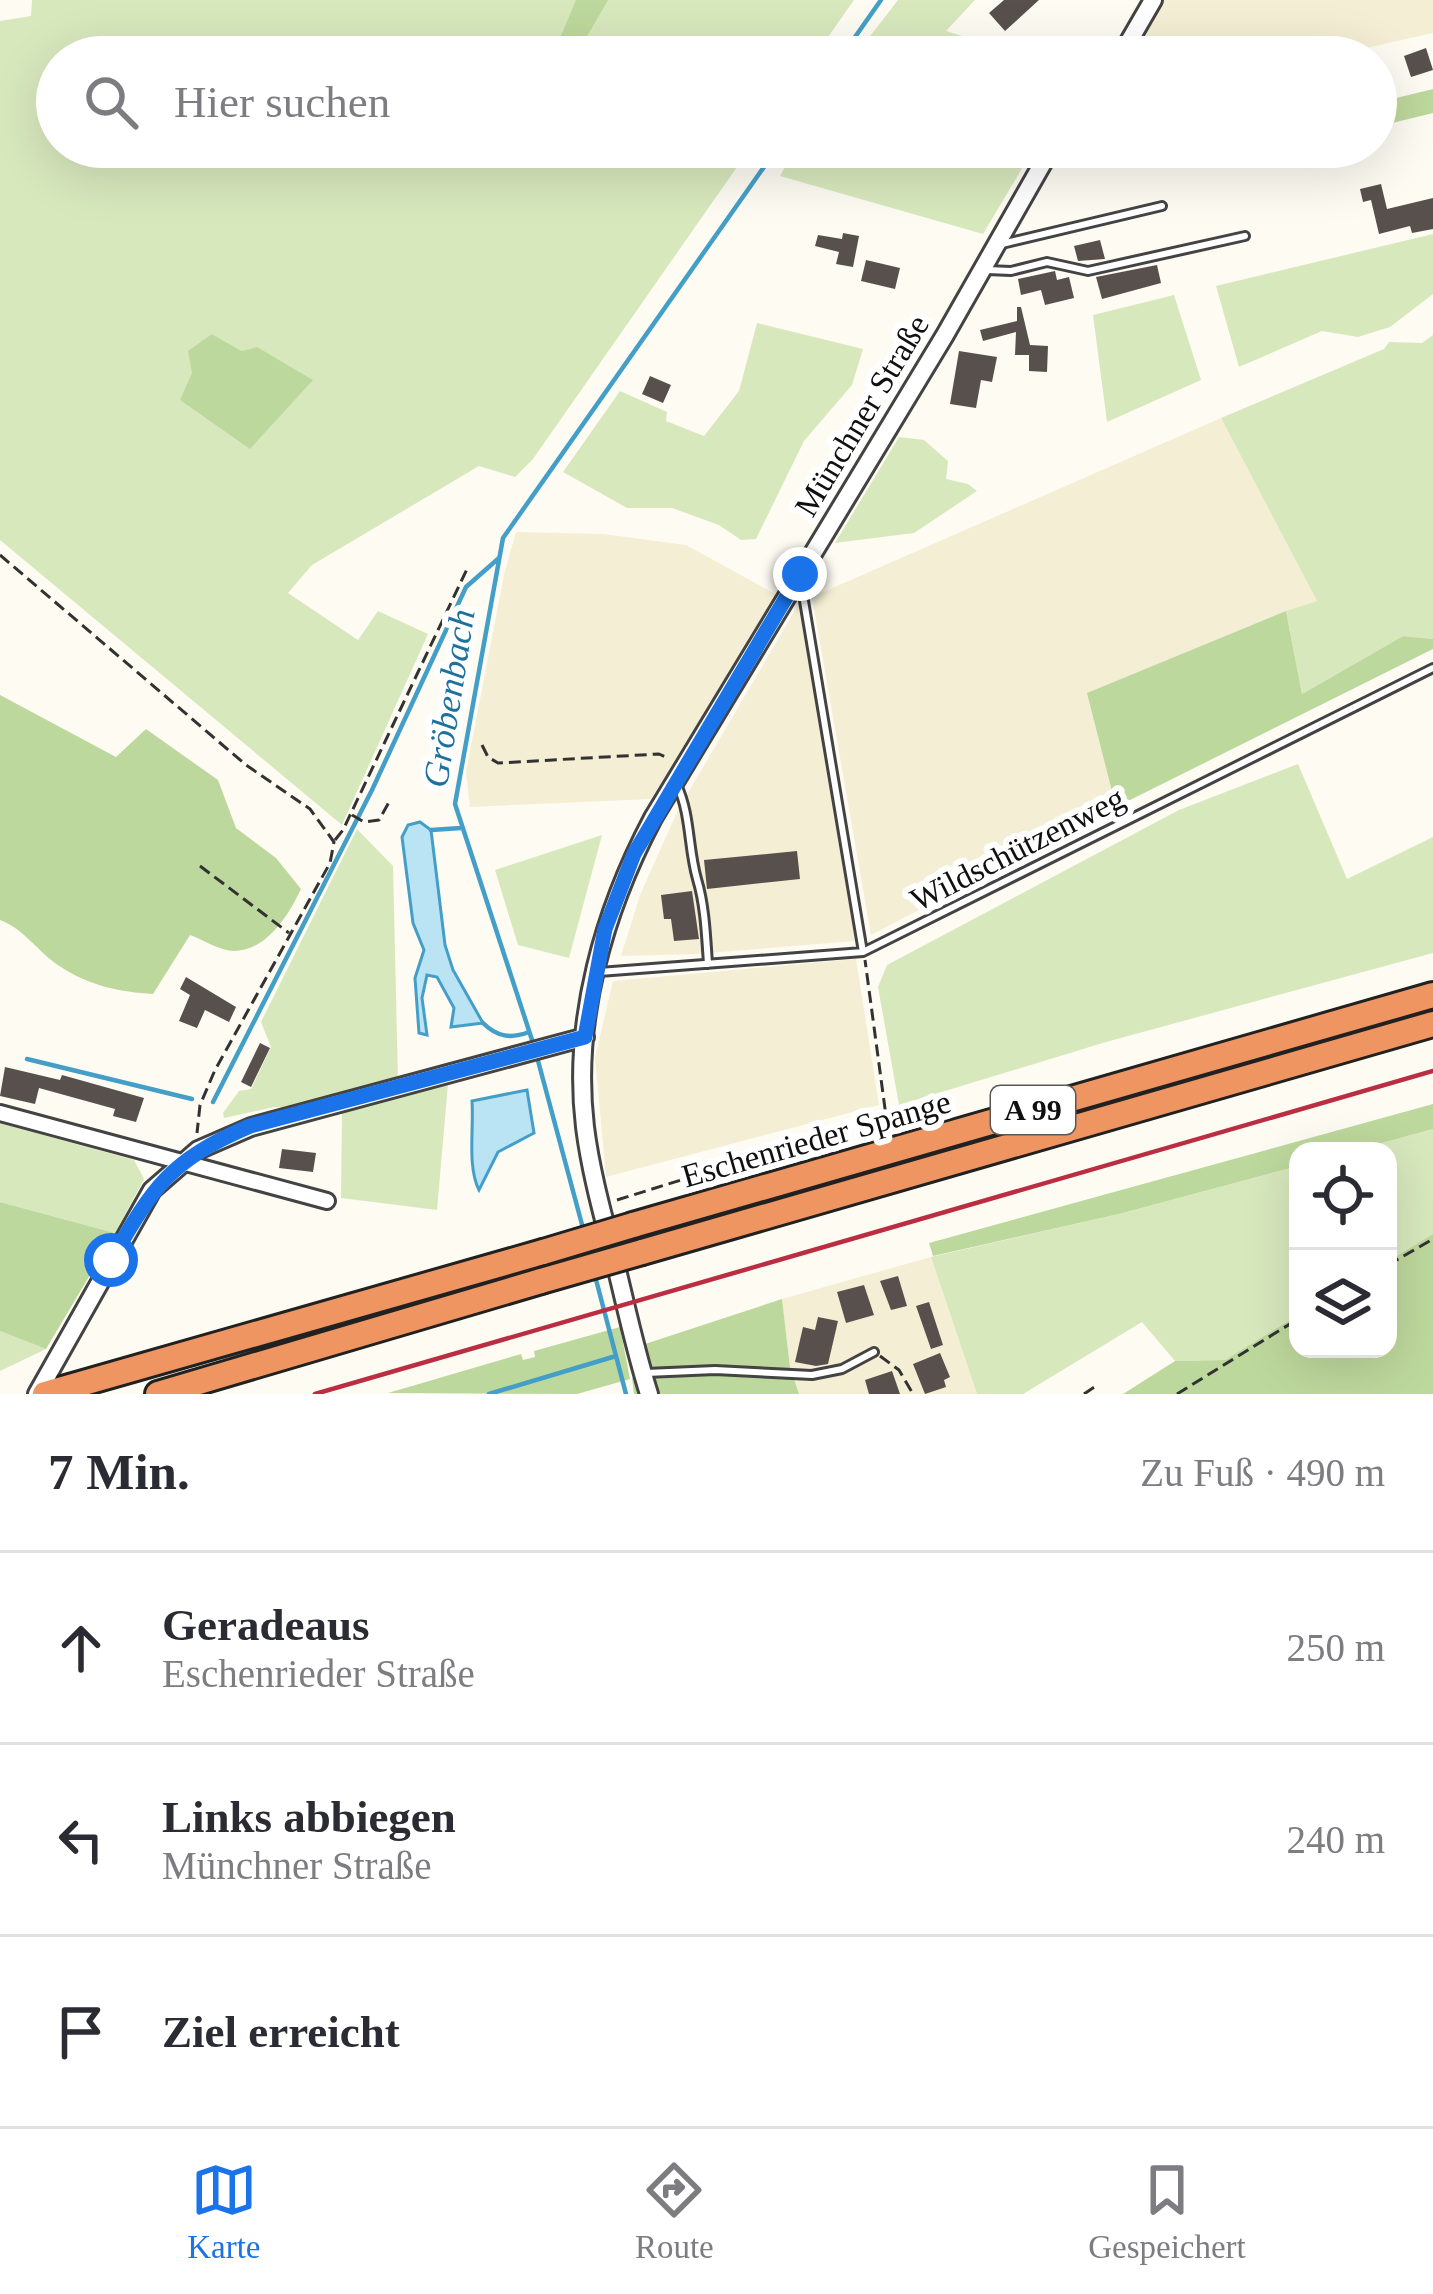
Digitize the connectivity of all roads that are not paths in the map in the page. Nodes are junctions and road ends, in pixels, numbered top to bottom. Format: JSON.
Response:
{"nodes":[{"id":1,"x":1153,"y":0,"type":"edge"},
{"id":2,"x":1132,"y":36,"type":"edge"},
{"id":3,"x":1040,"y":168,"type":"edge"},
{"id":4,"x":1162,"y":206,"type":"dead end"},
{"id":5,"x":1245,"y":236,"type":"dead end"},
{"id":6,"x":998,"y":245,"type":"junction"},
{"id":7,"x":983,"y":270,"type":"junction"},
{"id":8,"x":800,"y":574,"type":"junction"},
{"id":9,"x":1433,"y":668,"type":"edge"},
{"id":10,"x":680,"y":774,"type":"junction"},
{"id":11,"x":863,"y":952,"type":"junction"},
{"id":12,"x":708,"y":964,"type":"junction"},
{"id":13,"x":596,"y":973,"type":"junction"},
{"id":14,"x":1433,"y":994,"type":"edge"},
{"id":15,"x":1433,"y":1024,"type":"edge"},
{"id":16,"x":585,"y":1037,"type":"junction"},
{"id":17,"x":0,"y":1113,"type":"edge"},
{"id":18,"x":180,"y":1162,"type":"junction"},
{"id":19,"x":327,"y":1201,"type":"dead end"},
{"id":20,"x":874,"y":1352,"type":"road end"},
{"id":21,"x":643,"y":1374,"type":"junction"},
{"id":22,"x":45,"y":1394,"type":"edge"},
{"id":23,"x":158,"y":1394,"type":"edge"},
{"id":24,"x":649,"y":1394,"type":"edge"}],
"edges":[{"from":1,"to":2,"type":"street"},
{"from":3,"to":6,"type":"street","name":"Münchner Straße"},
{"from":4,"to":6,"type":"lane"},
{"from":5,"to":7,"type":"lane"},
{"from":6,"to":7,"type":"street","name":"Münchner Straße"},
{"from":7,"to":8,"type":"street","name":"Münchner Straße"},
{"from":8,"to":10,"type":"street","name":"Münchner Straße"},
{"from":8,"to":11,"type":"lane"},
{"from":9,"to":11,"type":"lane","name":"Wildschützenweg"},
{"from":10,"to":12,"type":"lane"},
{"from":10,"to":13,"type":"street","name":"Münchner Straße"},
{"from":11,"to":12,"type":"lane","name":"Wildschützenweg"},
{"from":12,"to":13,"type":"lane","name":"Wildschützenweg"},
{"from":13,"to":16,"type":"street","name":"Münchner Straße"},
{"from":14,"to":22,"type":"highway","name":"Eschenrieder Spange","number":"A 99","bridge":true},
{"from":15,"to":23,"type":"highway","name":"Eschenrieder Spange","number":"A 99","bridge":true},
{"from":16,"to":18,"type":"street"},
{"from":16,"to":21,"type":"street","name":"Münchner Straße"},
{"from":17,"to":18,"type":"street"},
{"from":18,"to":19,"type":"street"},
{"from":18,"to":22,"type":"street"},
{"from":20,"to":21,"type":"lane"},
{"from":21,"to":24,"type":"street","name":"Münchner Straße"}]}
